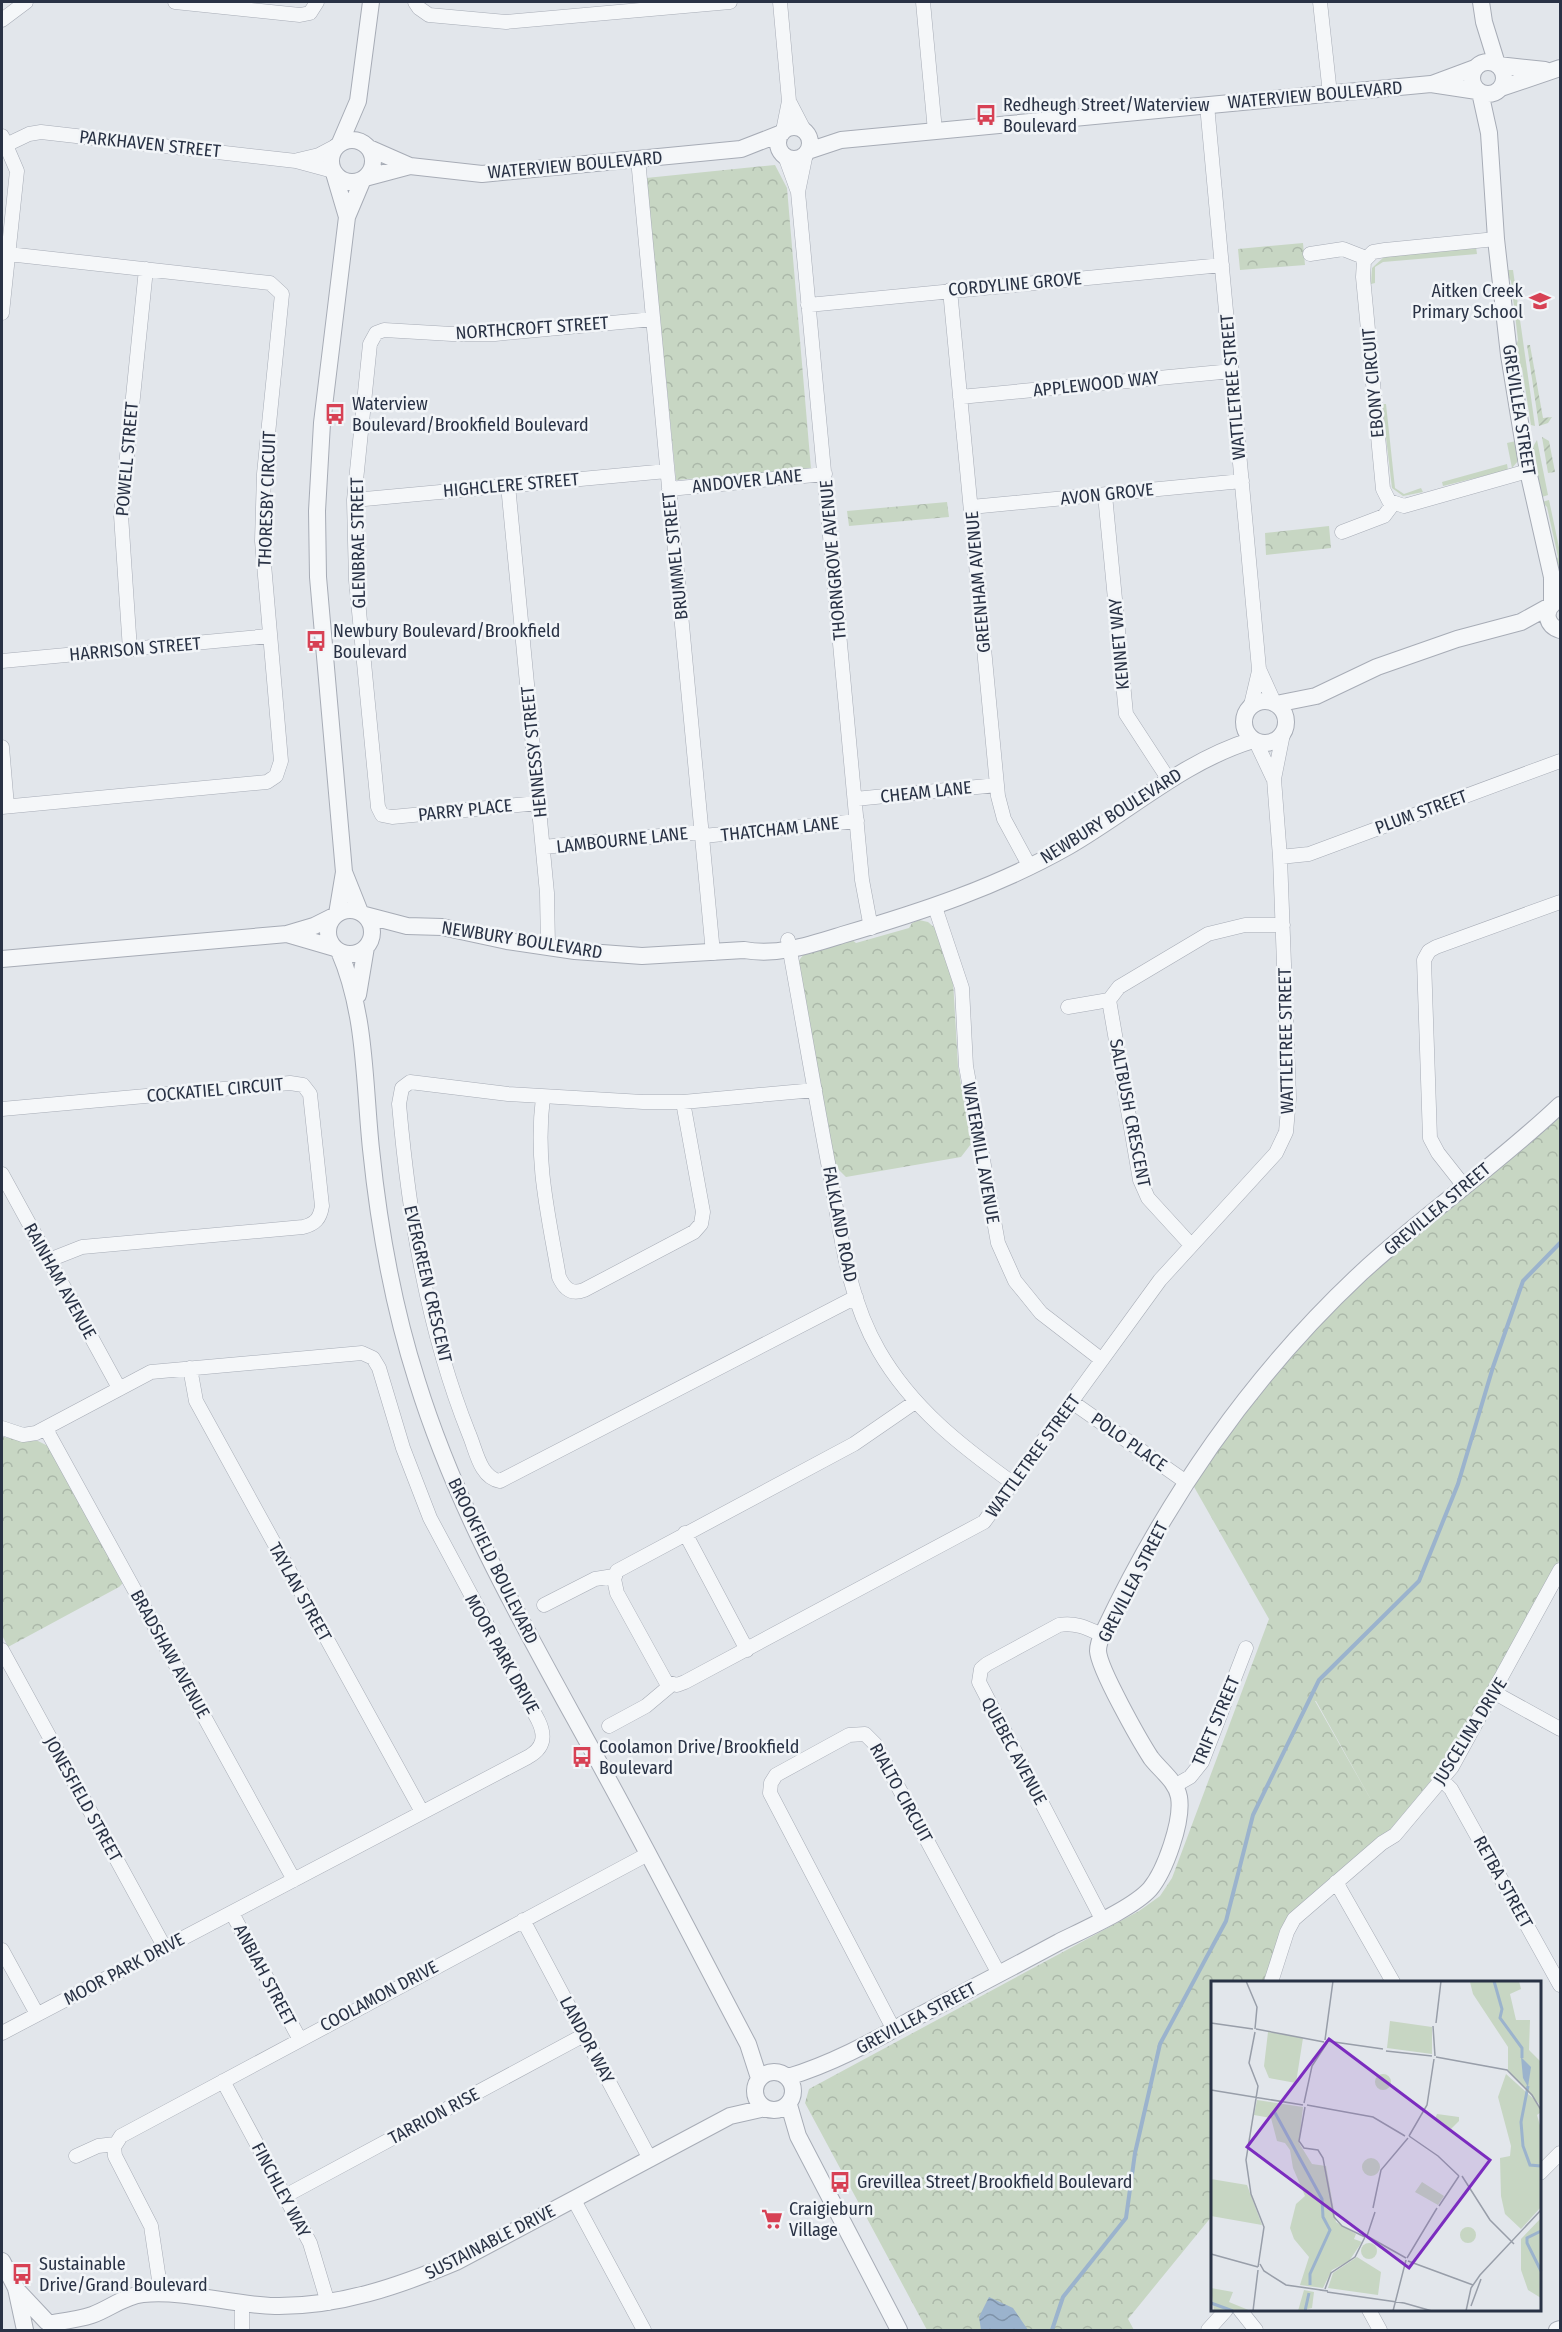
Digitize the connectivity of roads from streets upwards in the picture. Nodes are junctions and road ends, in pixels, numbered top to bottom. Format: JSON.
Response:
{"nodes":[{"id":1,"x":26,"y":2,"type":"edge"},
{"id":2,"x":175,"y":2,"type":"edge"},
{"id":3,"x":317,"y":2,"type":"edge"},
{"id":4,"x":371,"y":2,"type":"edge"},
{"id":5,"x":415,"y":2,"type":"edge"},
{"id":6,"x":730,"y":2,"type":"edge"},
{"id":7,"x":780,"y":2,"type":"edge"},
{"id":8,"x":923,"y":2,"type":"edge"},
{"id":9,"x":1320,"y":2,"type":"edge"},
{"id":10,"x":1481,"y":2,"type":"edge"},
{"id":11,"x":2,"y":20,"type":"edge"},
{"id":12,"x":1484,"y":22,"type":"junction"},
{"id":13,"x":1497,"y":65,"type":"junction"},
{"id":14,"x":1476,"y":67,"type":"junction"},
{"id":15,"x":1553,"y":69,"type":"edge"},
{"id":16,"x":1431,"y":84,"type":"junction"},
{"id":17,"x":1501,"y":89,"type":"junction"},
{"id":18,"x":1479,"y":92,"type":"junction"},
{"id":19,"x":1330,"y":94,"type":"junction"},
{"id":20,"x":789,"y":100,"type":"junction"},
{"id":21,"x":358,"y":101,"type":"junction"},
{"id":22,"x":1207,"y":105,"type":"junction"},
{"id":23,"x":805,"y":131,"type":"junction"},
{"id":24,"x":935,"y":131,"type":"junction"},
{"id":25,"x":782,"y":132,"type":"junction"},
{"id":26,"x":1489,"y":133,"type":"junction"},
{"id":27,"x":4,"y":140,"type":"edge"},
{"id":28,"x":841,"y":140,"type":"junction"},
{"id":29,"x":339,"y":144,"type":"junction"},
{"id":30,"x":368,"y":147,"type":"junction"},
{"id":31,"x":741,"y":149,"type":"junction"},
{"id":32,"x":807,"y":152,"type":"junction"},
{"id":33,"x":784,"y":155,"type":"junction"},
{"id":34,"x":638,"y":159,"type":"junction"},
{"id":35,"x":296,"y":161,"type":"junction"},
{"id":36,"x":410,"y":166,"type":"junction"},
{"id":37,"x":334,"y":172,"type":"junction"},
{"id":38,"x":364,"y":179,"type":"junction"},
{"id":39,"x":798,"y":192,"type":"junction"},
{"id":40,"x":347,"y":217,"type":"junction"},
{"id":41,"x":1496,"y":239,"type":"junction"},
{"id":42,"x":8,"y":254,"type":"junction"},
{"id":43,"x":1310,"y":254,"type":"dead end"},
{"id":44,"x":1366,"y":258,"type":"junction"},
{"id":45,"x":1222,"y":265,"type":"junction"},
{"id":46,"x":146,"y":269,"type":"junction"},
{"id":47,"x":3,"y":284,"type":"edge"},
{"id":48,"x":950,"y":290,"type":"junction"},
{"id":49,"x":808,"y":305,"type":"junction"},
{"id":50,"x":2,"y":313,"type":"edge"},
{"id":51,"x":653,"y":319,"type":"junction"},
{"id":52,"x":376,"y":333,"type":"joint"},
{"id":53,"x":1232,"y":371,"type":"junction"},
{"id":54,"x":960,"y":397,"type":"junction"},
{"id":55,"x":667,"y":471,"type":"junction"},
{"id":56,"x":1528,"y":471,"type":"junction"},
{"id":57,"x":825,"y":474,"type":"junction"},
{"id":58,"x":1242,"y":481,"type":"junction"},
{"id":59,"x":508,"y":485,"type":"junction"},
{"id":60,"x":669,"y":489,"type":"junction"},
{"id":61,"x":1105,"y":495,"type":"junction"},
{"id":62,"x":354,"y":500,"type":"junction"},
{"id":63,"x":1393,"y":504,"type":"junction"},
{"id":64,"x":971,"y":507,"type":"junction"},
{"id":65,"x":1342,"y":532,"type":"dead end"},
{"id":66,"x":1555,"y":596,"type":"edge"},
{"id":67,"x":1521,"y":622,"type":"junction"},
{"id":68,"x":1559,"y":629,"type":"edge"},
{"id":69,"x":269,"y":636,"type":"junction"},
{"id":70,"x":130,"y":650,"type":"junction"},
{"id":71,"x":2,"y":662,"type":"edge"},
{"id":72,"x":1259,"y":669,"type":"junction"},
{"id":73,"x":1316,"y":696,"type":"junction"},
{"id":74,"x":1275,"y":703,"type":"junction"},
{"id":75,"x":1248,"y":711,"type":"junction"},
{"id":76,"x":1285,"y":729,"type":"junction"},
{"id":77,"x":1255,"y":741,"type":"junction"},
{"id":78,"x":2,"y":747,"type":"edge"},
{"id":79,"x":1211,"y":755,"type":"junction"},
{"id":80,"x":1560,"y":761,"type":"edge"},
{"id":81,"x":1274,"y":779,"type":"junction"},
{"id":82,"x":1169,"y":780,"type":"junction"},
{"id":83,"x":997,"y":785,"type":"junction"},
{"id":84,"x":855,"y":799,"type":"junction"},
{"id":85,"x":538,"y":803,"type":"junction"},
{"id":86,"x":4,"y":807,"type":"edge"},
{"id":87,"x":392,"y":818,"type":"joint"},
{"id":88,"x":857,"y":821,"type":"junction"},
{"id":89,"x":702,"y":834,"type":"junction"},
{"id":90,"x":543,"y":847,"type":"junction"},
{"id":91,"x":1280,"y":857,"type":"junction"},
{"id":92,"x":1030,"y":867,"type":"junction"},
{"id":93,"x":344,"y":872,"type":"junction"},
{"id":94,"x":1560,"y":902,"type":"edge"},
{"id":95,"x":935,"y":907,"type":"junction"},
{"id":96,"x":362,"y":914,"type":"junction"},
{"id":97,"x":336,"y":915,"type":"junction"},
{"id":98,"x":1283,"y":925,"type":"junction"},
{"id":99,"x":407,"y":926,"type":"junction"},
{"id":100,"x":871,"y":927,"type":"junction"},
{"id":101,"x":287,"y":934,"type":"junction"},
{"id":102,"x":368,"y":944,"type":"junction"},
{"id":103,"x":788,"y":945,"type":"junction"},
{"id":104,"x":548,"y":947,"type":"junction"},
{"id":105,"x":337,"y":949,"type":"junction"},
{"id":106,"x":713,"y":953,"type":"junction"},
{"id":107,"x":2,"y":959,"type":"edge"},
{"id":108,"x":1109,"y":1000,"type":"junction"},
{"id":109,"x":357,"y":1002,"type":"junction"},
{"id":110,"x":1068,"y":1007,"type":"dead end"},
{"id":111,"x":815,"y":1090,"type":"junction"},
{"id":112,"x":543,"y":1097,"type":"junction"},
{"id":113,"x":683,"y":1102,"type":"junction"},
{"id":114,"x":1560,"y":1106,"type":"edge"},
{"id":115,"x":2,"y":1109,"type":"edge"},
{"id":116,"x":2,"y":1174,"type":"edge"},
{"id":117,"x":1464,"y":1186,"type":"junction"},
{"id":118,"x":1191,"y":1245,"type":"junction"},
{"id":119,"x":49,"y":1260,"type":"junction"},
{"id":120,"x":856,"y":1297,"type":"junction"},
{"id":121,"x":1102,"y":1360,"type":"junction"},
{"id":122,"x":190,"y":1368,"type":"junction"},
{"id":123,"x":119,"y":1388,"type":"junction"},
{"id":124,"x":915,"y":1402,"type":"junction"},
{"id":125,"x":1072,"y":1402,"type":"junction"},
{"id":126,"x":2,"y":1428,"type":"edge"},
{"id":127,"x":46,"y":1428,"type":"junction"},
{"id":128,"x":1186,"y":1482,"type":"junction"},
{"id":129,"x":1014,"y":1484,"type":"junction"},
{"id":130,"x":685,"y":1533,"type":"junction"},
{"id":131,"x":1560,"y":1573,"type":"edge"},
{"id":132,"x":614,"y":1576,"type":"junction"},
{"id":133,"x":544,"y":1605,"type":"dead end"},
{"id":134,"x":1102,"y":1635,"type":"junction"},
{"id":135,"x":1246,"y":1648,"type":"dead end"},
{"id":136,"x":2,"y":1650,"type":"edge"},
{"id":137,"x":747,"y":1650,"type":"junction"},
{"id":138,"x":671,"y":1685,"type":"junction"},
{"id":139,"x":1495,"y":1692,"type":"junction"},
{"id":140,"x":609,"y":1726,"type":"dead end"},
{"id":141,"x":1560,"y":1729,"type":"edge"},
{"id":142,"x":1442,"y":1780,"type":"junction"},
{"id":143,"x":1176,"y":1785,"type":"junction"},
{"id":144,"x":422,"y":1812,"type":"junction"},
{"id":145,"x":648,"y":1854,"type":"junction"},
{"id":146,"x":294,"y":1880,"type":"junction"},
{"id":147,"x":1336,"y":1882,"type":"junction"},
{"id":148,"x":232,"y":1913,"type":"junction"},
{"id":149,"x":1102,"y":1919,"type":"junction"},
{"id":150,"x":523,"y":1920,"type":"junction"},
{"id":151,"x":165,"y":1948,"type":"junction"},
{"id":152,"x":2,"y":1950,"type":"edge"},
{"id":153,"x":999,"y":1974,"type":"junction"},
{"id":154,"x":1272,"y":1981,"type":"edge"},
{"id":155,"x":1392,"y":1981,"type":"edge"},
{"id":156,"x":1560,"y":1985,"type":"edge"},
{"id":157,"x":37,"y":2014,"type":"junction"},
{"id":158,"x":894,"y":2030,"type":"junction"},
{"id":159,"x":2,"y":2033,"type":"edge"},
{"id":160,"x":584,"y":2035,"type":"junction"},
{"id":161,"x":299,"y":2038,"type":"junction"},
{"id":162,"x":224,"y":2080,"type":"junction"},
{"id":163,"x":775,"y":2092,"type":"junction"},
{"id":164,"x":115,"y":2144,"type":"junction"},
{"id":165,"x":1560,"y":2153,"type":"edge"},
{"id":166,"x":76,"y":2156,"type":"dead end"},
{"id":167,"x":650,"y":2159,"type":"junction"},
{"id":168,"x":1541,"y":2170,"type":"edge"},
{"id":169,"x":285,"y":2196,"type":"junction"},
{"id":170,"x":574,"y":2200,"type":"junction"},
{"id":171,"x":2,"y":2261,"type":"edge"},
{"id":172,"x":16,"y":2288,"type":"junction"},
{"id":173,"x":161,"y":2293,"type":"junction"},
{"id":174,"x":328,"y":2303,"type":"junction"},
{"id":175,"x":242,"y":2304,"type":"junction"},
{"id":176,"x":1225,"y":2311,"type":"edge"},
{"id":177,"x":1241,"y":2311,"type":"edge"},
{"id":178,"x":1370,"y":2311,"type":"edge"},
{"id":179,"x":91,"y":2315,"type":"junction"},
{"id":180,"x":53,"y":2325,"type":"edge"},
{"id":181,"x":642,"y":2327,"type":"edge"},
{"id":182,"x":26,"y":2331,"type":"edge"},
{"id":183,"x":75,"y":2331,"type":"edge"},
{"id":184,"x":242,"y":2331,"type":"edge"},
{"id":185,"x":627,"y":2331,"type":"edge"},
{"id":186,"x":899,"y":2331,"type":"edge"},
{"id":187,"x":1209,"y":2331,"type":"edge"},
{"id":188,"x":1256,"y":2331,"type":"edge"},
{"id":189,"x":1380,"y":2331,"type":"edge"}],
"edges":[{"from":1,"to":11,"type":"street"},
{"from":2,"to":3,"type":"street"},
{"from":4,"to":21,"type":"street"},
{"from":5,"to":6,"type":"street"},
{"from":7,"to":20,"type":"street"},
{"from":8,"to":24,"type":"street"},
{"from":9,"to":19,"type":"street"},
{"from":10,"to":12,"type":"street"},
{"from":12,"to":13,"type":"street"},
{"from":12,"to":14,"type":"street"},
{"from":13,"to":14,"type":"street"},
{"from":13,"to":15,"type":"street"},
{"from":13,"to":17,"type":"street"},
{"from":14,"to":16,"type":"street","name":"WATERVIEW BOULEVARD"},
{"from":14,"to":18,"type":"street"},
{"from":15,"to":17,"type":"street"},
{"from":16,"to":18,"type":"street","name":"WATERVIEW BOULEVARD"},
{"from":16,"to":19,"type":"street","name":"WATERVIEW BOULEVARD"},
{"from":17,"to":18,"type":"street"},
{"from":17,"to":26,"type":"street","name":"GREVILLEA STREET"},
{"from":18,"to":26,"type":"street","name":"GREVILLEA STREET"},
{"from":19,"to":22,"type":"street","name":"WATERVIEW BOULEVARD"},
{"from":20,"to":23,"type":"street"},
{"from":20,"to":25,"type":"street"},
{"from":21,"to":29,"type":"street"},
{"from":21,"to":30,"type":"street"},
{"from":22,"to":24,"type":"street","name":"WATERVIEW BOULEVARD"},
{"from":22,"to":45,"type":"street","name":"WATTLETREE STREET"},
{"from":23,"to":25,"type":"street"},
{"from":23,"to":28,"type":"street","name":"WATERVIEW BOULEVARD"},
{"from":23,"to":32,"type":"street"},
{"from":24,"to":28,"type":"street","name":"WATERVIEW BOULEVARD"},
{"from":25,"to":31,"type":"street","name":"WATERVIEW BOULEVARD"},
{"from":25,"to":33,"type":"street"},
{"from":26,"to":41,"type":"street","name":"GREVILLEA STREET"},
{"from":27,"to":35,"type":"street","name":"PARKHAVEN STREET"},
{"from":27,"to":42,"type":"street"},
{"from":28,"to":32,"type":"street","name":"WATERVIEW BOULEVARD"},
{"from":29,"to":30,"type":"street"},
{"from":29,"to":35,"type":"street","name":"PARKHAVEN STREET"},
{"from":29,"to":37,"type":"street"},
{"from":30,"to":36,"type":"street","name":"WATERVIEW BOULEVARD"},
{"from":30,"to":38,"type":"street"},
{"from":31,"to":33,"type":"street","name":"WATERVIEW BOULEVARD"},
{"from":31,"to":34,"type":"street","name":"WATERVIEW BOULEVARD"},
{"from":32,"to":33,"type":"street"},
{"from":32,"to":39,"type":"street","name":"THORNGROVE AVENUE"},
{"from":33,"to":39,"type":"street","name":"THORNGROVE AVENUE"},
{"from":34,"to":36,"type":"street","name":"WATERVIEW BOULEVARD"},
{"from":34,"to":51,"type":"street","name":"BRUMMEL STREET"},
{"from":35,"to":37,"type":"street","name":"PARKHAVEN STREET"},
{"from":36,"to":38,"type":"street","name":"WATERVIEW BOULEVARD"},
{"from":37,"to":38,"type":"street"},
{"from":37,"to":40,"type":"street"},
{"from":38,"to":40,"type":"street"},
{"from":39,"to":49,"type":"street","name":"THORNGROVE AVENUE"},
{"from":40,"to":93,"type":"street"},
{"from":41,"to":44,"type":"street"},
{"from":41,"to":56,"type":"street","name":"GREVILLEA STREET"},
{"from":42,"to":46,"type":"street","name":"THORESBY CIRCUIT"},
{"from":42,"to":47,"type":"street"},
{"from":43,"to":44,"type":"street"},
{"from":44,"to":63,"type":"street","name":"EBONY CIRCUIT"},
{"from":45,"to":48,"type":"street","name":"CORDYLINE GROVE"},
{"from":45,"to":53,"type":"street","name":"WATTLETREE STREET"},
{"from":46,"to":69,"type":"street","name":"THORESBY CIRCUIT"},
{"from":46,"to":70,"type":"street","name":"POWELL STREET"},
{"from":47,"to":50,"type":"street"},
{"from":48,"to":49,"type":"street","name":"CORDYLINE GROVE"},
{"from":48,"to":54,"type":"street","name":"GREENHAM AVENUE"},
{"from":49,"to":57,"type":"street","name":"THORNGROVE AVENUE"},
{"from":51,"to":52,"type":"street","name":"NORTHCROFT STREET"},
{"from":51,"to":55,"type":"street","name":"BRUMMEL STREET"},
{"from":52,"to":62,"type":"street","name":"GLENBRAE STREET"},
{"from":53,"to":54,"type":"street","name":"APPLEWOOD WAY"},
{"from":53,"to":58,"type":"street","name":"WATTLETREE STREET"},
{"from":54,"to":64,"type":"street","name":"GREENHAM AVENUE"},
{"from":55,"to":59,"type":"street","name":"HIGHCLERE STREET"},
{"from":55,"to":60,"type":"street","name":"BRUMMEL STREET"},
{"from":56,"to":63,"type":"street"},
{"from":56,"to":66,"type":"street","name":"GREVILLEA STREET"},
{"from":57,"to":60,"type":"street","name":"ANDOVER LANE"},
{"from":57,"to":84,"type":"street","name":"THORNGROVE AVENUE"},
{"from":58,"to":61,"type":"street","name":"AVON GROVE"},
{"from":58,"to":72,"type":"street","name":"WATTLETREE STREET"},
{"from":59,"to":62,"type":"street","name":"HIGHCLERE STREET"},
{"from":59,"to":85,"type":"street","name":"HENNESSY STREET"},
{"from":60,"to":89,"type":"street","name":"BRUMMEL STREET"},
{"from":61,"to":64,"type":"street","name":"AVON GROVE"},
{"from":61,"to":82,"type":"street","name":"KENNET WAY"},
{"from":62,"to":87,"type":"street","name":"GLENBRAE STREET"},
{"from":63,"to":65,"type":"street"},
{"from":64,"to":83,"type":"street","name":"GREENHAM AVENUE"},
{"from":66,"to":67,"type":"street"},
{"from":66,"to":68,"type":"street","name":"GREVILLEA STREET"},
{"from":67,"to":68,"type":"street"},
{"from":67,"to":73,"type":"street"},
{"from":69,"to":70,"type":"street","name":"HARRISON STREET"},
{"from":69,"to":86,"type":"street","name":"THORESBY CIRCUIT"},
{"from":70,"to":71,"type":"street","name":"HARRISON STREET"},
{"from":72,"to":74,"type":"street","name":"WATTLETREE STREET"},
{"from":72,"to":75,"type":"street","name":"WATTLETREE STREET"},
{"from":73,"to":74,"type":"street"},
{"from":73,"to":76,"type":"street"},
{"from":74,"to":75,"type":"street"},
{"from":74,"to":76,"type":"street"},
{"from":75,"to":77,"type":"street"},
{"from":75,"to":79,"type":"street","name":"NEWBURY BOULEVARD"},
{"from":76,"to":77,"type":"street"},
{"from":76,"to":81,"type":"street","name":"WATTLETREE STREET"},
{"from":77,"to":79,"type":"street","name":"NEWBURY BOULEVARD"},
{"from":77,"to":81,"type":"street","name":"WATTLETREE STREET"},
{"from":78,"to":86,"type":"street"},
{"from":79,"to":82,"type":"street","name":"NEWBURY BOULEVARD"},
{"from":80,"to":91,"type":"street","name":"PLUM STREET"},
{"from":81,"to":91,"type":"street","name":"WATTLETREE STREET"},
{"from":82,"to":92,"type":"street","name":"NEWBURY BOULEVARD"},
{"from":83,"to":84,"type":"street","name":"CHEAM LANE"},
{"from":83,"to":92,"type":"street","name":"GREENHAM AVENUE"},
{"from":84,"to":88,"type":"street","name":"THORNGROVE AVENUE"},
{"from":85,"to":87,"type":"street","name":"PARRY PLACE"},
{"from":85,"to":90,"type":"street","name":"HENNESSY STREET"},
{"from":88,"to":89,"type":"street","name":"THATCHAM LANE"},
{"from":88,"to":100,"type":"street","name":"THORNGROVE AVENUE"},
{"from":89,"to":90,"type":"street","name":"LAMBOURNE LANE"},
{"from":89,"to":106,"type":"street","name":"BRUMMEL STREET"},
{"from":90,"to":104,"type":"street","name":"HENNESSY STREET"},
{"from":91,"to":98,"type":"street","name":"WATTLETREE STREET"},
{"from":92,"to":95,"type":"street","name":"NEWBURY BOULEVARD"},
{"from":93,"to":96,"type":"street"},
{"from":93,"to":97,"type":"street"},
{"from":94,"to":117,"type":"street"},
{"from":95,"to":100,"type":"street","name":"NEWBURY BOULEVARD"},
{"from":95,"to":121,"type":"street","name":"WATERMILL AVENUE"},
{"from":96,"to":97,"type":"street"},
{"from":96,"to":99,"type":"street","name":"NEWBURY BOULEVARD"},
{"from":96,"to":102,"type":"street"},
{"from":97,"to":101,"type":"street"},
{"from":97,"to":105,"type":"street"},
{"from":98,"to":108,"type":"street"},
{"from":98,"to":118,"type":"street","name":"WATTLETREE STREET"},
{"from":99,"to":102,"type":"street","name":"NEWBURY BOULEVARD"},
{"from":99,"to":104,"type":"street","name":"NEWBURY BOULEVARD"},
{"from":100,"to":103,"type":"street","name":"NEWBURY BOULEVARD"},
{"from":101,"to":105,"type":"street"},
{"from":101,"to":107,"type":"street"},
{"from":102,"to":105,"type":"street"},
{"from":102,"to":109,"type":"street","name":"BROOKFIELD BOULEVARD"},
{"from":103,"to":106,"type":"street","name":"NEWBURY BOULEVARD"},
{"from":103,"to":111,"type":"street","name":"FALKLAND ROAD"},
{"from":104,"to":106,"type":"street","name":"NEWBURY BOULEVARD"},
{"from":105,"to":109,"type":"street","name":"BROOKFIELD BOULEVARD"},
{"from":108,"to":110,"type":"street"},
{"from":108,"to":118,"type":"street","name":"SALTBUSH CRESCENT"},
{"from":109,"to":145,"type":"street","name":"BROOKFIELD BOULEVARD"},
{"from":111,"to":113,"type":"street","name":"EVERGREEN CRESCENT"},
{"from":111,"to":120,"type":"street","name":"FALKLAND ROAD"},
{"from":112,"to":113,"type":"street","name":"EVERGREEN CRESCENT"},
{"from":112,"to":113,"type":"street"},
{"from":112,"to":120,"type":"street","name":"EVERGREEN CRESCENT"},
{"from":114,"to":117,"type":"street","name":"GREVILLEA STREET"},
{"from":115,"to":119,"type":"street","name":"COCKATIEL CIRCUIT"},
{"from":116,"to":119,"type":"street","name":"RAINHAM AVENUE"},
{"from":117,"to":128,"type":"street","name":"GREVILLEA STREET"},
{"from":118,"to":121,"type":"street","name":"WATTLETREE STREET"},
{"from":119,"to":123,"type":"street","name":"RAINHAM AVENUE"},
{"from":120,"to":124,"type":"street","name":"FALKLAND ROAD"},
{"from":121,"to":125,"type":"street","name":"WATTLETREE STREET"},
{"from":122,"to":123,"type":"street","name":"MOOR PARK DRIVE"},
{"from":122,"to":144,"type":"street","name":"TAYLAN STREET"},
{"from":122,"to":144,"type":"street","name":"MOOR PARK DRIVE"},
{"from":123,"to":127,"type":"street","name":"MOOR PARK DRIVE"},
{"from":124,"to":129,"type":"street","name":"FALKLAND ROAD"},
{"from":124,"to":130,"type":"street"},
{"from":125,"to":128,"type":"street","name":"POLO PLACE"},
{"from":125,"to":129,"type":"street","name":"WATTLETREE STREET"},
{"from":126,"to":127,"type":"street","name":"MOOR PARK DRIVE"},
{"from":127,"to":146,"type":"street","name":"BRADSHAW AVENUE"},
{"from":128,"to":134,"type":"street","name":"GREVILLEA STREET"},
{"from":129,"to":137,"type":"street","name":"WATTLETREE STREET"},
{"from":130,"to":132,"type":"street"},
{"from":130,"to":137,"type":"street"},
{"from":131,"to":139,"type":"street","name":"JUSCELINA DRIVE"},
{"from":132,"to":133,"type":"street"},
{"from":132,"to":138,"type":"street"},
{"from":134,"to":143,"type":"street","name":"GREVILLEA STREET"},
{"from":134,"to":149,"type":"street","name":"QUEBEC AVENUE"},
{"from":135,"to":143,"type":"street","name":"TRIFT STREET"},
{"from":136,"to":151,"type":"street","name":"JONESFIELD STREET"},
{"from":137,"to":138,"type":"street","name":"WATTLETREE STREET"},
{"from":138,"to":140,"type":"street","name":"WATTLETREE STREET"},
{"from":139,"to":141,"type":"street"},
{"from":139,"to":142,"type":"street","name":"JUSCELINA DRIVE"},
{"from":142,"to":147,"type":"street","name":"JUSCELINA DRIVE"},
{"from":142,"to":156,"type":"street","name":"RETBA STREET"},
{"from":143,"to":149,"type":"street","name":"GREVILLEA STREET"},
{"from":144,"to":146,"type":"street","name":"MOOR PARK DRIVE"},
{"from":145,"to":150,"type":"street","name":"COOLAMON DRIVE"},
{"from":145,"to":163,"type":"street","name":"BROOKFIELD BOULEVARD"},
{"from":146,"to":148,"type":"street","name":"MOOR PARK DRIVE"},
{"from":147,"to":154,"type":"street","name":"JUSCELINA DRIVE"},
{"from":147,"to":155,"type":"street"},
{"from":148,"to":151,"type":"street","name":"MOOR PARK DRIVE"},
{"from":148,"to":161,"type":"street","name":"ANBIAH STREET"},
{"from":149,"to":153,"type":"street","name":"GREVILLEA STREET"},
{"from":150,"to":160,"type":"street","name":"LANDOR WAY"},
{"from":150,"to":161,"type":"street","name":"COOLAMON DRIVE"},
{"from":151,"to":157,"type":"street","name":"MOOR PARK DRIVE"},
{"from":152,"to":157,"type":"street"},
{"from":153,"to":158,"type":"street","name":"GREVILLEA STREET"},
{"from":153,"to":158,"type":"street","name":"RIALTO CIRCUIT"},
{"from":157,"to":159,"type":"street","name":"MOOR PARK DRIVE"},
{"from":158,"to":163,"type":"street","name":"GREVILLEA STREET"},
{"from":160,"to":167,"type":"street","name":"LANDOR WAY"},
{"from":160,"to":169,"type":"street","name":"TARRION RISE"},
{"from":161,"to":162,"type":"street","name":"COOLAMON DRIVE"},
{"from":162,"to":164,"type":"street","name":"COOLAMON DRIVE"},
{"from":162,"to":169,"type":"street","name":"FINCHLEY WAY"},
{"from":163,"to":167,"type":"street","name":"SUSTAINABLE DRIVE"},
{"from":163,"to":186,"type":"street","name":"BROOKFIELD BOULEVARD"},
{"from":164,"to":166,"type":"street","name":"COOLAMON DRIVE"},
{"from":164,"to":173,"type":"street"},
{"from":165,"to":168,"type":"street"},
{"from":167,"to":170,"type":"street","name":"SUSTAINABLE DRIVE"},
{"from":169,"to":174,"type":"street","name":"FINCHLEY WAY"},
{"from":170,"to":174,"type":"street","name":"SUSTAINABLE DRIVE"},
{"from":170,"to":181,"type":"street"},
{"from":171,"to":172,"type":"street"},
{"from":172,"to":180,"type":"street"},
{"from":172,"to":182,"type":"street"},
{"from":173,"to":175,"type":"street","name":"SUSTAINABLE DRIVE"},
{"from":173,"to":179,"type":"street","name":"SUSTAINABLE DRIVE"},
{"from":174,"to":175,"type":"street","name":"SUSTAINABLE DRIVE"},
{"from":175,"to":184,"type":"street"},
{"from":176,"to":187,"type":"street"},
{"from":177,"to":188,"type":"street"},
{"from":178,"to":189,"type":"street"},
{"from":179,"to":180,"type":"street","name":"SUSTAINABLE DRIVE"},
{"from":179,"to":183,"type":"street","name":"SUSTAINABLE DRIVE"},
{"from":180,"to":182,"type":"street","name":"SUSTAINABLE DRIVE"},
{"from":181,"to":185,"type":"street"}]}
